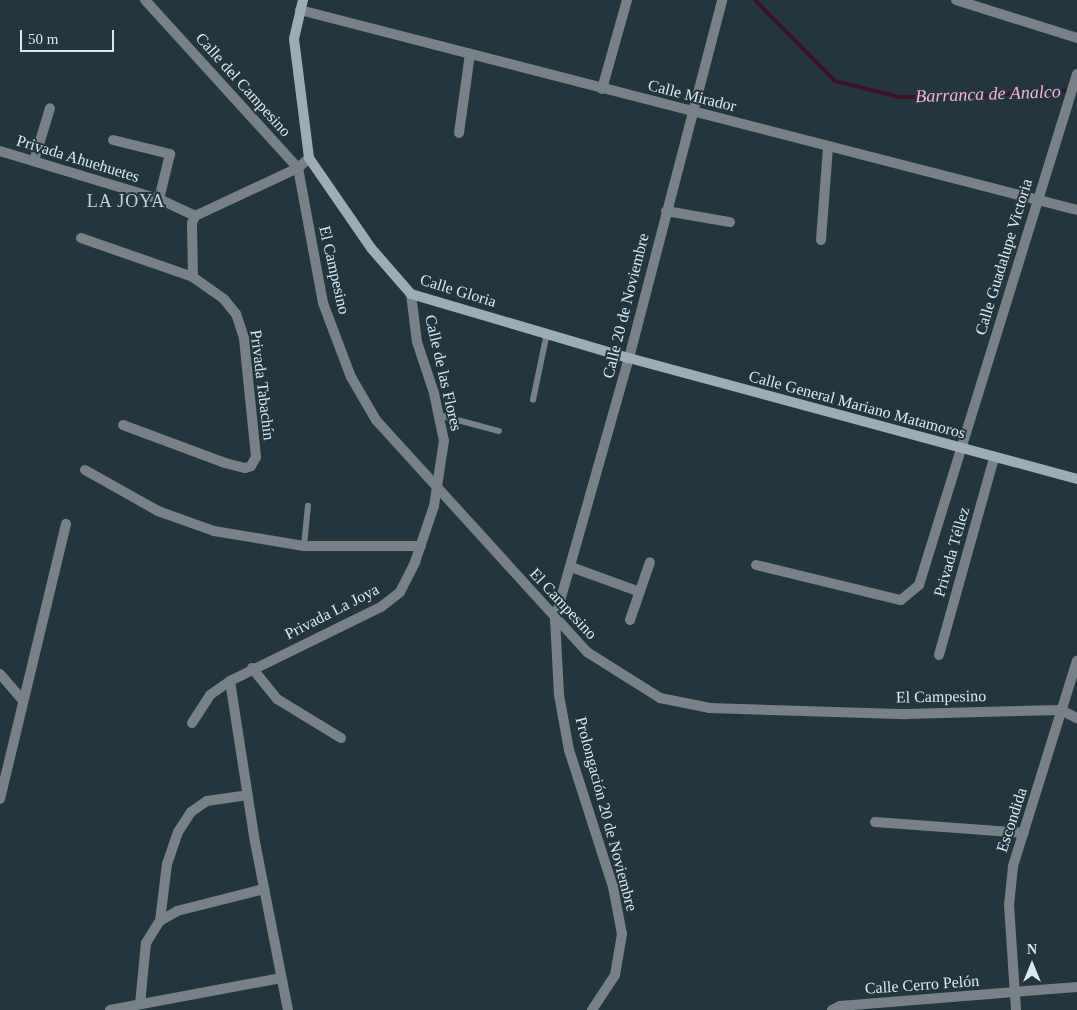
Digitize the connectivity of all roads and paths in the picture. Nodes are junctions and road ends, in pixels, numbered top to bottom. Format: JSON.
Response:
{"nodes":[{"id":1,"x":145,"y":0,"type":"edge"},
{"id":2,"x":627,"y":0,"type":"edge"},
{"id":3,"x":722,"y":0,"type":"edge"},
{"id":4,"x":956,"y":0,"type":"edge"},
{"id":5,"x":301,"y":5,"type":"edge"},
{"id":6,"x":1077,"y":38,"type":"edge"},
{"id":7,"x":470,"y":54,"type":"junction"},
{"id":8,"x":1077,"y":74,"type":"edge"},
{"id":9,"x":602,"y":88,"type":"junction"},
{"id":10,"x":50,"y":108,"type":"dead end"},
{"id":11,"x":692,"y":112,"type":"junction"},
{"id":12,"x":459,"y":133,"type":"dead end"},
{"id":13,"x":113,"y":140,"type":"dead end"},
{"id":14,"x":828,"y":147,"type":"junction"},
{"id":15,"x":0,"y":151,"type":"edge"},
{"id":16,"x":309,"y":158,"type":"junction"},
{"id":17,"x":34,"y":161,"type":"junction"},
{"id":18,"x":298,"y":168,"type":"junction"},
{"id":19,"x":159,"y":199,"type":"junction"},
{"id":20,"x":1038,"y":200,"type":"junction"},
{"id":21,"x":666,"y":210,"type":"junction"},
{"id":22,"x":1077,"y":210,"type":"edge"},
{"id":23,"x":195,"y":216,"type":"junction"},
{"id":24,"x":730,"y":222,"type":"dead end"},
{"id":25,"x":81,"y":238,"type":"dead end"},
{"id":26,"x":821,"y":240,"type":"dead end"},
{"id":27,"x":194,"y":276,"type":"junction"},
{"id":28,"x":411,"y":294,"type":"junction"},
{"id":29,"x":547,"y":332,"type":"junction"},
{"id":30,"x":629,"y":358,"type":"junction"},
{"id":31,"x":533,"y":400,"type":"dead end"},
{"id":32,"x":439,"y":415,"type":"junction"},
{"id":33,"x":122,"y":425,"type":"dead end"},
{"id":34,"x":499,"y":431,"type":"dead end"},
{"id":35,"x":960,"y":449,"type":"junction"},
{"id":36,"x":994,"y":458,"type":"junction"},
{"id":37,"x":85,"y":470,"type":"dead end"},
{"id":38,"x":1077,"y":480,"type":"edge"},
{"id":39,"x":438,"y":490,"type":"junction"},
{"id":40,"x":308,"y":506,"type":"dead end"},
{"id":41,"x":66,"y":524,"type":"dead end"},
{"id":42,"x":304,"y":546,"type":"junction"},
{"id":43,"x":421,"y":546,"type":"junction"},
{"id":44,"x":650,"y":562,"type":"dead end"},
{"id":45,"x":756,"y":565,"type":"dead end"},
{"id":46,"x":571,"y":567,"type":"junction"},
{"id":47,"x":640,"y":592,"type":"junction"},
{"id":48,"x":555,"y":619,"type":"junction"},
{"id":49,"x":630,"y":620,"type":"dead end"},
{"id":50,"x":939,"y":655,"type":"dead end"},
{"id":51,"x":1077,"y":661,"type":"edge"},
{"id":52,"x":252,"y":668,"type":"junction"},
{"id":53,"x":0,"y":674,"type":"edge"},
{"id":54,"x":230,"y":681,"type":"junction"},
{"id":55,"x":23,"y":700,"type":"junction"},
{"id":56,"x":1061,"y":710,"type":"junction"},
{"id":57,"x":1077,"y":718,"type":"edge"},
{"id":58,"x":192,"y":723,"type":"dead end"},
{"id":59,"x":341,"y":738,"type":"dead end"},
{"id":60,"x":248,"y":795,"type":"junction"},
{"id":61,"x":0,"y":799,"type":"edge"},
{"id":62,"x":875,"y":822,"type":"dead end"},
{"id":63,"x":1024,"y":833,"type":"junction"},
{"id":64,"x":264,"y":889,"type":"junction"},
{"id":65,"x":160,"y":921,"type":"junction"},
{"id":66,"x":281,"y":978,"type":"junction"},
{"id":67,"x":1077,"y":987,"type":"edge"},
{"id":68,"x":1014,"y":994,"type":"junction"},
{"id":69,"x":140,"y":1004,"type":"junction"},
{"id":70,"x":110,"y":1010,"type":"edge"},
{"id":71,"x":288,"y":1010,"type":"edge"},
{"id":72,"x":592,"y":1010,"type":"edge"},
{"id":73,"x":832,"y":1010,"type":"edge"},
{"id":74,"x":1016,"y":1010,"type":"edge"}],
"edges":[{"from":1,"to":18,"type":"street","name":"Calle del Campesino"},
{"from":2,"to":9,"type":"street"},
{"from":3,"to":11,"type":"street","name":"Calle 20 de Noviembre"},
{"from":4,"to":6,"type":"street"},
{"from":5,"to":7,"type":"street","name":"Calle Mirador"},
{"from":5,"to":16,"type":"main road"},
{"from":7,"to":9,"type":"street","name":"Calle Mirador"},
{"from":7,"to":12,"type":"street"},
{"from":8,"to":20,"type":"street","name":"Calle Guadalupe Victoria"},
{"from":9,"to":11,"type":"street","name":"Calle Mirador"},
{"from":10,"to":17,"type":"street"},
{"from":11,"to":14,"type":"street","name":"Calle Mirador"},
{"from":11,"to":21,"type":"street","name":"Calle 20 de Noviembre"},
{"from":13,"to":19,"type":"street"},
{"from":14,"to":20,"type":"street","name":"Calle Mirador"},
{"from":14,"to":26,"type":"street"},
{"from":15,"to":17,"type":"street","name":"Privada Ahuehuetes"},
{"from":16,"to":18,"type":"street"},
{"from":16,"to":28,"type":"main road","name":"Calle Gloria"},
{"from":17,"to":19,"type":"street","name":"Privada Ahuehuetes"},
{"from":18,"to":23,"type":"street"},
{"from":18,"to":39,"type":"street","name":"El Campesino"},
{"from":19,"to":23,"type":"street","name":"Privada Ahuehuetes"},
{"from":20,"to":22,"type":"street","name":"Calle Mirador"},
{"from":20,"to":35,"type":"street","name":"Calle Guadalupe Victoria"},
{"from":21,"to":24,"type":"street"},
{"from":21,"to":30,"type":"street","name":"Calle 20 de Noviembre"},
{"from":23,"to":27,"type":"street"},
{"from":25,"to":27,"type":"street","name":"Privada Tabachín"},
{"from":27,"to":33,"type":"street","name":"Privada Tabachín"},
{"from":28,"to":29,"type":"main road","name":"Calle Gloria"},
{"from":28,"to":32,"type":"street","name":"Calle de las Flores"},
{"from":29,"to":30,"type":"main road","name":"Calle Gloria"},
{"from":29,"to":31,"type":"lane"},
{"from":30,"to":35,"type":"main road","name":"Calle General Mariano Matamoros"},
{"from":30,"to":46,"type":"street","name":"Calle 20 de Noviembre"},
{"from":32,"to":34,"type":"lane"},
{"from":32,"to":39,"type":"street","name":"Calle de las Flores"},
{"from":35,"to":36,"type":"main road","name":"Calle General Mariano Matamoros"},
{"from":35,"to":45,"type":"street","name":"Calle Guadalupe Victoria"},
{"from":36,"to":38,"type":"main road","name":"Calle General Mariano Matamoros"},
{"from":36,"to":50,"type":"street","name":"Privada Téllez"},
{"from":37,"to":42,"type":"street"},
{"from":39,"to":43,"type":"street","name":"Privada La Joya"},
{"from":39,"to":48,"type":"street","name":"El Campesino"},
{"from":40,"to":42,"type":"lane"},
{"from":41,"to":55,"type":"street"},
{"from":42,"to":43,"type":"street"},
{"from":43,"to":52,"type":"street","name":"Privada La Joya"},
{"from":44,"to":47,"type":"street"},
{"from":46,"to":47,"type":"street"},
{"from":46,"to":48,"type":"street","name":"Calle 20 de Noviembre"},
{"from":47,"to":49,"type":"street"},
{"from":48,"to":56,"type":"street","name":"El Campesino"},
{"from":48,"to":72,"type":"street","name":"Prolongación 20 de Noviembre"},
{"from":51,"to":56,"type":"street","name":"Escondida"},
{"from":52,"to":54,"type":"street","name":"Privada La Joya"},
{"from":52,"to":59,"type":"street"},
{"from":53,"to":55,"type":"street"},
{"from":54,"to":58,"type":"street","name":"Privada La Joya"},
{"from":54,"to":60,"type":"street"},
{"from":55,"to":61,"type":"street"},
{"from":56,"to":57,"type":"street","name":"El Campesino"},
{"from":56,"to":63,"type":"street","name":"Escondida"},
{"from":60,"to":64,"type":"street"},
{"from":60,"to":65,"type":"street"},
{"from":62,"to":63,"type":"street"},
{"from":63,"to":68,"type":"street","name":"Escondida"},
{"from":64,"to":65,"type":"street"},
{"from":64,"to":66,"type":"street"},
{"from":65,"to":69,"type":"street"},
{"from":66,"to":69,"type":"street"},
{"from":66,"to":71,"type":"street"},
{"from":67,"to":68,"type":"street","name":"Calle Cerro Pelón"},
{"from":68,"to":73,"type":"street","name":"Calle Cerro Pelón"},
{"from":68,"to":74,"type":"street","name":"Escondida"},
{"from":69,"to":70,"type":"street"}]}
